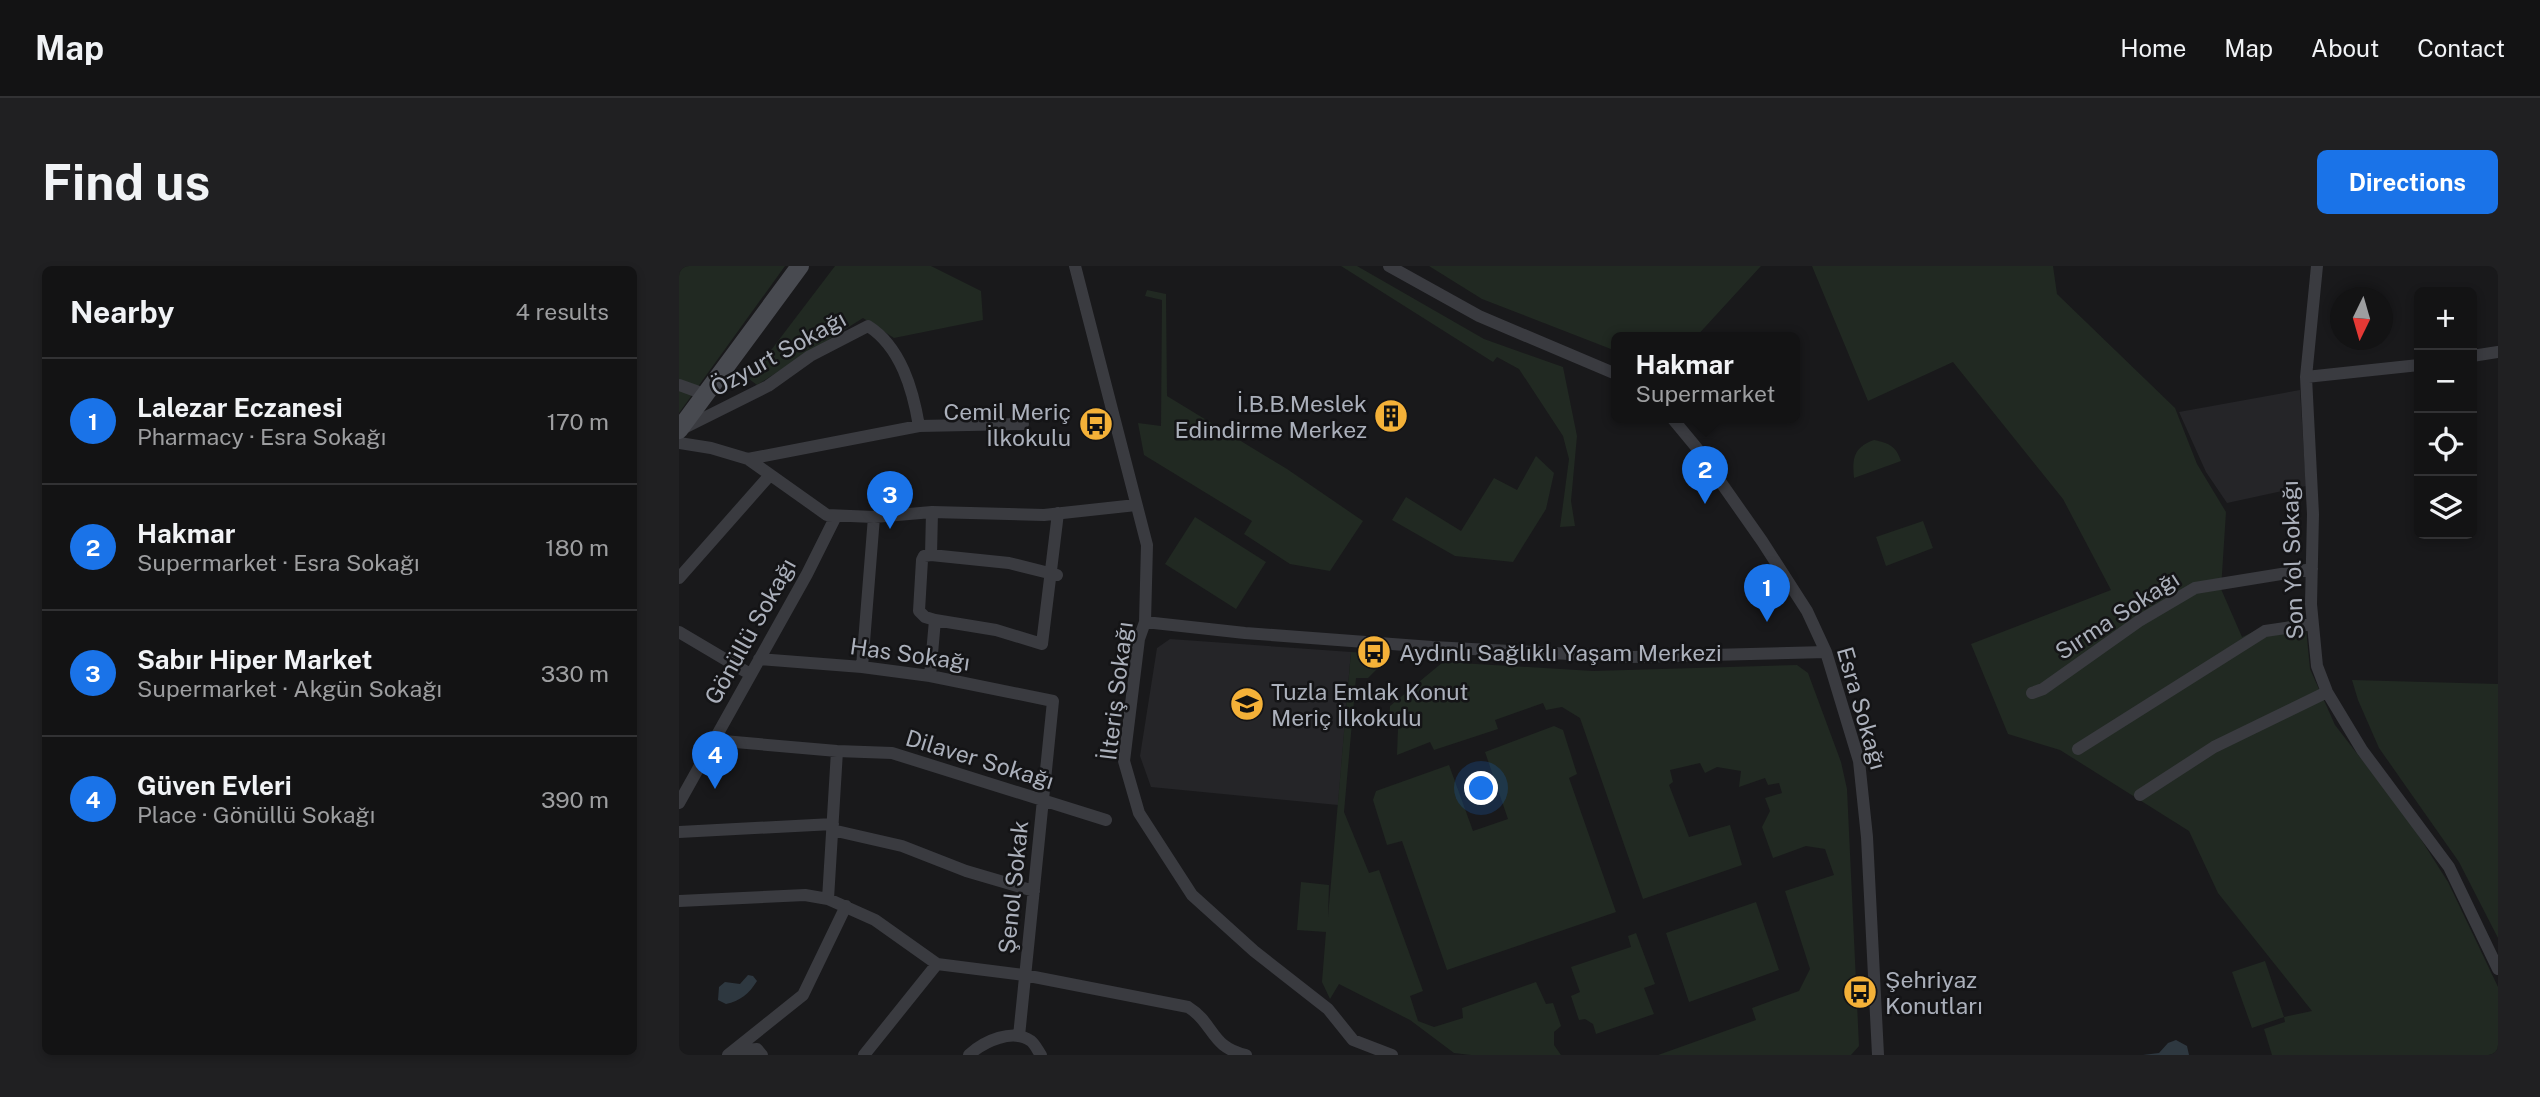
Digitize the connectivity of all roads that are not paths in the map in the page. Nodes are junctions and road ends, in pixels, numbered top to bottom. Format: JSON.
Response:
{"nodes":[{"id":1,"x":800,"y":266,"type":"edge"},
{"id":2,"x":1075,"y":266,"type":"edge"},
{"id":3,"x":1389,"y":266,"type":"edge"},
{"id":4,"x":2317,"y":266,"type":"edge"},
{"id":5,"x":2498,"y":352,"type":"edge"},
{"id":6,"x":2477,"y":355,"type":"edge"},
{"id":7,"x":2414,"y":366,"type":"edge"},
{"id":8,"x":1611,"y":372,"type":"edge"},
{"id":9,"x":2306,"y":377,"type":"junction"},
{"id":10,"x":679,"y":386,"type":"edge"},
{"id":11,"x":707,"y":395,"type":"junction"},
{"id":12,"x":1676,"y":423,"type":"edge"},
{"id":13,"x":1023,"y":424,"type":"dead end"},
{"id":14,"x":919,"y":426,"type":"junction"},
{"id":15,"x":679,"y":430,"type":"edge"},
{"id":16,"x":679,"y":443,"type":"edge"},
{"id":17,"x":748,"y":459,"type":"junction"},
{"id":18,"x":770,"y":475,"type":"junction"},
{"id":19,"x":1136,"y":505,"type":"junction"},
{"id":20,"x":932,"y":512,"type":"junction"},
{"id":21,"x":1058,"y":513,"type":"junction"},
{"id":22,"x":836,"y":516,"type":"junction"},
{"id":23,"x":874,"y":517,"type":"junction"},
{"id":24,"x":931,"y":555,"type":"junction"},
{"id":25,"x":2312,"y":569,"type":"junction"},
{"id":26,"x":1055,"y":574,"type":"junction"},
{"id":27,"x":679,"y":578,"type":"edge"},
{"id":28,"x":935,"y":620,"type":"junction"},
{"id":29,"x":1146,"y":622,"type":"junction"},
{"id":30,"x":2312,"y":624,"type":"junction"},
{"id":31,"x":679,"y":632,"type":"edge"},
{"id":32,"x":1826,"y":652,"type":"junction"},
{"id":33,"x":759,"y":659,"type":"junction"},
{"id":34,"x":862,"y":667,"type":"junction"},
{"id":35,"x":750,"y":674,"type":"junction"},
{"id":36,"x":930,"y":676,"type":"junction"},
{"id":37,"x":2327,"y":692,"type":"junction"},
{"id":38,"x":2032,"y":693,"type":"dead end"},
{"id":39,"x":1053,"y":701,"type":"joint"},
{"id":40,"x":712,"y":740,"type":"junction"},
{"id":41,"x":2078,"y":749,"type":"dead end"},
{"id":42,"x":837,"y":751,"type":"junction"},
{"id":43,"x":2140,"y":795,"type":"dead end"},
{"id":44,"x":1043,"y":800,"type":"junction"},
{"id":45,"x":679,"y":803,"type":"edge"},
{"id":46,"x":1106,"y":820,"type":"dead end"},
{"id":47,"x":832,"y":827,"type":"junction"},
{"id":48,"x":679,"y":832,"type":"edge"},
{"id":49,"x":1034,"y":891,"type":"junction"},
{"id":50,"x":828,"y":899,"type":"junction"},
{"id":51,"x":679,"y":901,"type":"edge"},
{"id":52,"x":846,"y":906,"type":"junction"},
{"id":53,"x":937,"y":964,"type":"junction"},
{"id":54,"x":2498,"y":970,"type":"edge"},
{"id":55,"x":1024,"y":975,"type":"junction"},
{"id":56,"x":1019,"y":1036,"type":"junction"},
{"id":57,"x":732,"y":1053,"type":"edge"},
{"id":58,"x":762,"y":1055,"type":"edge"},
{"id":59,"x":864,"y":1055,"type":"edge"},
{"id":60,"x":969,"y":1055,"type":"edge"},
{"id":61,"x":1041,"y":1055,"type":"edge"},
{"id":62,"x":1246,"y":1055,"type":"edge"},
{"id":63,"x":1392,"y":1055,"type":"edge"},
{"id":64,"x":1878,"y":1055,"type":"edge"}],
"edges":[{"from":1,"to":11,"type":"street"},
{"from":2,"to":19,"type":"street","name":"İlteriş Sokağı"},
{"from":3,"to":8,"type":"street"},
{"from":4,"to":9,"type":"street","name":"Son Yol Sokağı"},
{"from":5,"to":6,"type":"street"},
{"from":7,"to":9,"type":"street"},
{"from":9,"to":25,"type":"street","name":"Son Yol Sokağı"},
{"from":10,"to":11,"type":"street"},
{"from":11,"to":15,"type":"street"},
{"from":12,"to":32,"type":"street","name":"Esra Sokağı"},
{"from":13,"to":14,"type":"street"},
{"from":14,"to":15,"type":"street","name":"Özyurt Sokağı"},
{"from":14,"to":17,"type":"street"},
{"from":16,"to":17,"type":"street"},
{"from":17,"to":18,"type":"street"},
{"from":18,"to":22,"type":"street"},
{"from":18,"to":27,"type":"street"},
{"from":19,"to":21,"type":"street"},
{"from":19,"to":29,"type":"street","name":"İlteriş Sokağı"},
{"from":20,"to":21,"type":"street"},
{"from":20,"to":23,"type":"street"},
{"from":20,"to":24,"type":"street"},
{"from":21,"to":26,"type":"street"},
{"from":22,"to":23,"type":"street"},
{"from":22,"to":33,"type":"street","name":"Gönüllü Sokağı"},
{"from":23,"to":34,"type":"street"},
{"from":24,"to":26,"type":"street"},
{"from":24,"to":28,"type":"street"},
{"from":25,"to":30,"type":"street","name":"Son Yol Sokağı"},
{"from":25,"to":38,"type":"street","name":"Sırma Sokağı"},
{"from":26,"to":28,"type":"street"},
{"from":28,"to":36,"type":"street"},
{"from":29,"to":32,"type":"street"},
{"from":29,"to":63,"type":"street","name":"İlteriş Sokağı"},
{"from":30,"to":37,"type":"street","name":"Son Yol Sokağı"},
{"from":30,"to":41,"type":"street"},
{"from":31,"to":35,"type":"street"},
{"from":32,"to":64,"type":"street","name":"Esra Sokağı"},
{"from":33,"to":34,"type":"street","name":"Has Sokağı"},
{"from":33,"to":35,"type":"street","name":"Gönüllü Sokağı"},
{"from":34,"to":36,"type":"street","name":"Has Sokağı"},
{"from":35,"to":40,"type":"street","name":"Gönüllü Sokağı"},
{"from":36,"to":39,"type":"street","name":"Has Sokağı"},
{"from":37,"to":43,"type":"street"},
{"from":37,"to":54,"type":"street","name":"Son Yol Sokağı"},
{"from":39,"to":44,"type":"street","name":"Şenol Sokak"},
{"from":40,"to":42,"type":"street","name":"Dilaver Sokağı"},
{"from":40,"to":45,"type":"street","name":"Gönüllü Sokağı"},
{"from":42,"to":44,"type":"street","name":"Dilaver Sokağı"},
{"from":42,"to":47,"type":"street"},
{"from":44,"to":46,"type":"street","name":"Dilaver Sokağı"},
{"from":44,"to":49,"type":"street","name":"Şenol Sokak"},
{"from":47,"to":48,"type":"street"},
{"from":47,"to":49,"type":"street"},
{"from":47,"to":50,"type":"street"},
{"from":49,"to":55,"type":"street","name":"Şenol Sokak"},
{"from":50,"to":51,"type":"street"},
{"from":50,"to":52,"type":"street"},
{"from":52,"to":53,"type":"street"},
{"from":52,"to":57,"type":"street"},
{"from":53,"to":55,"type":"street"},
{"from":53,"to":59,"type":"street"},
{"from":55,"to":56,"type":"street","name":"Şenol Sokak"},
{"from":55,"to":62,"type":"street"},
{"from":56,"to":60,"type":"street"},
{"from":56,"to":61,"type":"street"},
{"from":57,"to":58,"type":"street"}]}
